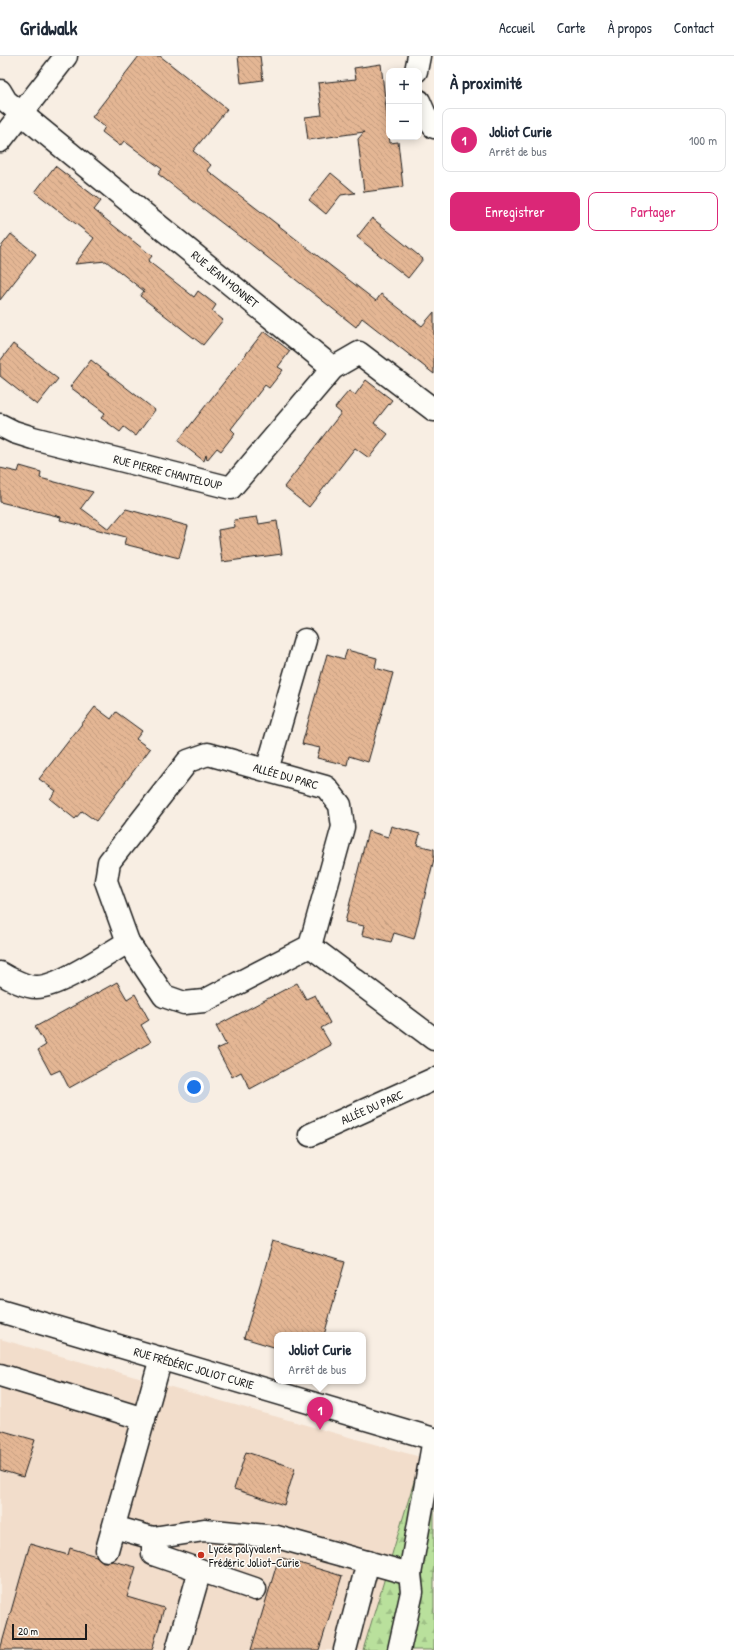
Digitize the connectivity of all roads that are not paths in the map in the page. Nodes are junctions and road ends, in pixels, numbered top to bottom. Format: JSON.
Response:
{"nodes":[{"id":1,"x":66,"y":56,"type":"edge"},
{"id":2,"x":419,"y":56,"type":"edge"},
{"id":3,"x":417,"y":68,"type":"edge"},
{"id":4,"x":0,"y":91,"type":"edge"},
{"id":5,"x":420,"y":104,"type":"edge"},
{"id":6,"x":22,"y":113,"type":"junction"},
{"id":7,"x":434,"y":127,"type":"edge"},
{"id":8,"x":0,"y":141,"type":"edge"},
{"id":9,"x":333,"y":368,"type":"junction"},
{"id":10,"x":434,"y":410,"type":"edge"},
{"id":11,"x":0,"y":425,"type":"edge"},
{"id":12,"x":305,"y":640,"type":"dead end"},
{"id":13,"x":267,"y":770,"type":"junction"},
{"id":14,"x":128,"y":942,"type":"junction"},
{"id":15,"x":310,"y":946,"type":"junction"},
{"id":16,"x":0,"y":973,"type":"edge"},
{"id":17,"x":434,"y":1039,"type":"edge"},
{"id":18,"x":434,"y":1079,"type":"edge"},
{"id":19,"x":310,"y":1135,"type":"dead end"},
{"id":20,"x":0,"y":1311,"type":"edge"},
{"id":21,"x":161,"y":1358,"type":"junction"},
{"id":22,"x":0,"y":1375,"type":"edge"},
{"id":23,"x":144,"y":1419,"type":"junction"},
{"id":24,"x":434,"y":1439,"type":"edge"},
{"id":25,"x":114,"y":1527,"type":"junction"},
{"id":26,"x":153,"y":1538,"type":"junction"},
{"id":27,"x":108,"y":1550,"type":"dead end"},
{"id":28,"x":368,"y":1562,"type":"junction"},
{"id":29,"x":200,"y":1570,"type":"junction"},
{"id":30,"x":410,"y":1574,"type":"junction"},
{"id":31,"x":255,"y":1589,"type":"dead end"},
{"id":32,"x":177,"y":1650,"type":"edge"},
{"id":33,"x":345,"y":1650,"type":"edge"},
{"id":34,"x":399,"y":1650,"type":"edge"}],
"edges":[{"from":1,"to":6,"type":"street"},
{"from":2,"to":3,"type":"street"},
{"from":4,"to":6,"type":"street","name":"RUE JEAN MONNET"},
{"from":5,"to":7,"type":"street"},
{"from":6,"to":8,"type":"street"},
{"from":6,"to":9,"type":"street","name":"RUE JEAN MONNET"},
{"from":9,"to":10,"type":"street"},
{"from":9,"to":11,"type":"street","name":"RUE PIERRE CHANTELOUP"},
{"from":12,"to":13,"type":"street"},
{"from":13,"to":14,"type":"street","name":"ALLÉE DU PARC"},
{"from":13,"to":15,"type":"street","name":"ALLÉE DU PARC"},
{"from":14,"to":15,"type":"street","name":"ALLÉE DU PARC"},
{"from":14,"to":16,"type":"street"},
{"from":15,"to":17,"type":"street"},
{"from":18,"to":19,"type":"street","name":"ALLÉE DU PARC"},
{"from":20,"to":21,"type":"street","name":"RUE FRÉDÉRIC JOLIOT CURIE"},
{"from":21,"to":23,"type":"street"},
{"from":21,"to":24,"type":"street","name":"RUE FRÉDÉRIC JOLIOT CURIE"},
{"from":22,"to":23,"type":"street"},
{"from":23,"to":25,"type":"street"},
{"from":24,"to":30,"type":"street"},
{"from":25,"to":26,"type":"street"},
{"from":25,"to":27,"type":"street"},
{"from":26,"to":28,"type":"street"},
{"from":26,"to":29,"type":"street"},
{"from":28,"to":30,"type":"street"},
{"from":28,"to":33,"type":"street"},
{"from":29,"to":31,"type":"street"},
{"from":29,"to":32,"type":"street"},
{"from":30,"to":34,"type":"street"}]}
